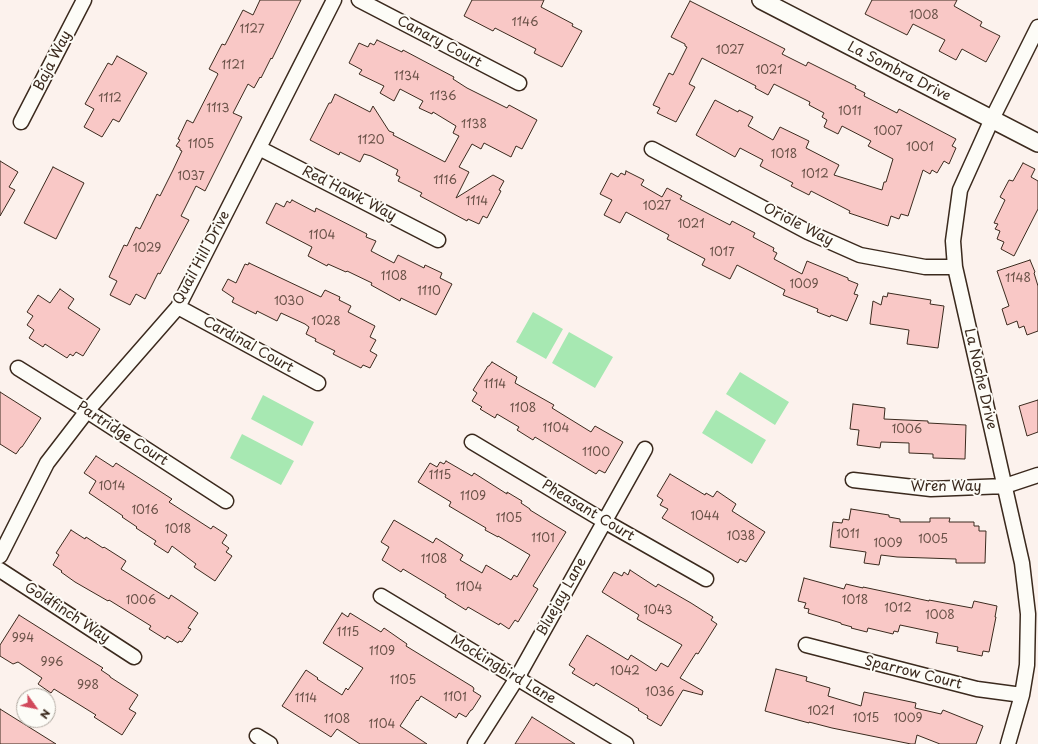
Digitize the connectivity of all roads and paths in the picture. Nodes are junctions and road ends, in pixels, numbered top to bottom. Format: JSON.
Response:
{"nodes":[{"id":1,"x":84,"y":0,"type":"edge"},
{"id":2,"x":334,"y":0,"type":"edge"},
{"id":3,"x":359,"y":0,"type":"edge"},
{"id":4,"x":761,"y":0,"type":"edge"},
{"id":5,"x":1038,"y":27,"type":"edge"},
{"id":6,"x":519,"y":83,"type":"dead end"},
{"id":7,"x":992,"y":120,"type":"junction"},
{"id":8,"x":21,"y":122,"type":"dead end"},
{"id":9,"x":1038,"y":143,"type":"edge"},
{"id":10,"x":259,"y":148,"type":"junction"},
{"id":11,"x":652,"y":149,"type":"dead end"},
{"id":12,"x":438,"y":240,"type":"dead end"},
{"id":13,"x":955,"y":267,"type":"junction"},
{"id":14,"x":178,"y":307,"type":"junction"},
{"id":15,"x":18,"y":368,"type":"dead end"},
{"id":16,"x":318,"y":383,"type":"dead end"},
{"id":17,"x":87,"y":411,"type":"junction"},
{"id":18,"x":472,"y":442,"type":"dead end"},
{"id":19,"x":645,"y":449,"type":"dead end"},
{"id":20,"x":1038,"y":476,"type":"edge"},
{"id":21,"x":853,"y":480,"type":"dead end"},
{"id":22,"x":1005,"y":486,"type":"junction"},
{"id":23,"x":226,"y":501,"type":"dead end"},
{"id":24,"x":604,"y":521,"type":"junction"},
{"id":25,"x":0,"y":556,"type":"edge"},
{"id":26,"x":0,"y":570,"type":"edge"},
{"id":27,"x":706,"y":579,"type":"dead end"},
{"id":28,"x":381,"y":596,"type":"dead end"},
{"id":29,"x":806,"y":645,"type":"dead end"},
{"id":30,"x":134,"y":657,"type":"dead end"},
{"id":31,"x":517,"y":678,"type":"junction"},
{"id":32,"x":1022,"y":695,"type":"junction"},
{"id":33,"x":257,"y":736,"type":"dead end"},
{"id":34,"x":270,"y":744,"type":"edge"},
{"id":35,"x":475,"y":744,"type":"edge"},
{"id":36,"x":626,"y":744,"type":"edge"},
{"id":37,"x":1008,"y":744,"type":"edge"}],
"edges":[{"from":1,"to":8,"type":"street","name":"Baja Way"},
{"from":2,"to":10,"type":"street","name":"Quail Hill Drive"},
{"from":3,"to":6,"type":"street","name":"Canary Court"},
{"from":4,"to":7,"type":"street","name":"La Sombra Drive"},
{"from":5,"to":7,"type":"street","name":"La Noche Drive"},
{"from":7,"to":9,"type":"street","name":"La Sombra Drive"},
{"from":7,"to":13,"type":"street","name":"La Noche Drive"},
{"from":10,"to":12,"type":"street","name":"Red Hawk Way"},
{"from":10,"to":14,"type":"street","name":"Quail Hill Drive"},
{"from":11,"to":13,"type":"street","name":"Oriole Way"},
{"from":13,"to":22,"type":"street","name":"La Noche Drive"},
{"from":14,"to":16,"type":"street","name":"Cardinal Court"},
{"from":14,"to":17,"type":"street","name":"Quail Hill Drive"},
{"from":15,"to":17,"type":"street","name":"Partridge Court"},
{"from":17,"to":23,"type":"street","name":"Partridge Court"},
{"from":17,"to":25,"type":"street","name":"Quail Hill Drive"},
{"from":18,"to":24,"type":"street","name":"Pheasant Court"},
{"from":19,"to":24,"type":"street","name":"Bluejay Lane"},
{"from":20,"to":22,"type":"street","name":"Wren Way"},
{"from":21,"to":22,"type":"street","name":"Wren Way"},
{"from":22,"to":32,"type":"street","name":"La Noche Drive"},
{"from":24,"to":27,"type":"street","name":"Pheasant Court"},
{"from":24,"to":31,"type":"street","name":"Bluejay Lane"},
{"from":26,"to":30,"type":"street","name":"Goldfinch Way"},
{"from":28,"to":31,"type":"street","name":"Mockingbird Lane"},
{"from":29,"to":32,"type":"street","name":"Sparrow Court"},
{"from":31,"to":35,"type":"street","name":"Bluejay Lane"},
{"from":31,"to":36,"type":"street","name":"Mockingbird Lane"},
{"from":32,"to":37,"type":"street","name":"La Noche Drive"},
{"from":33,"to":34,"type":"street"}]}
